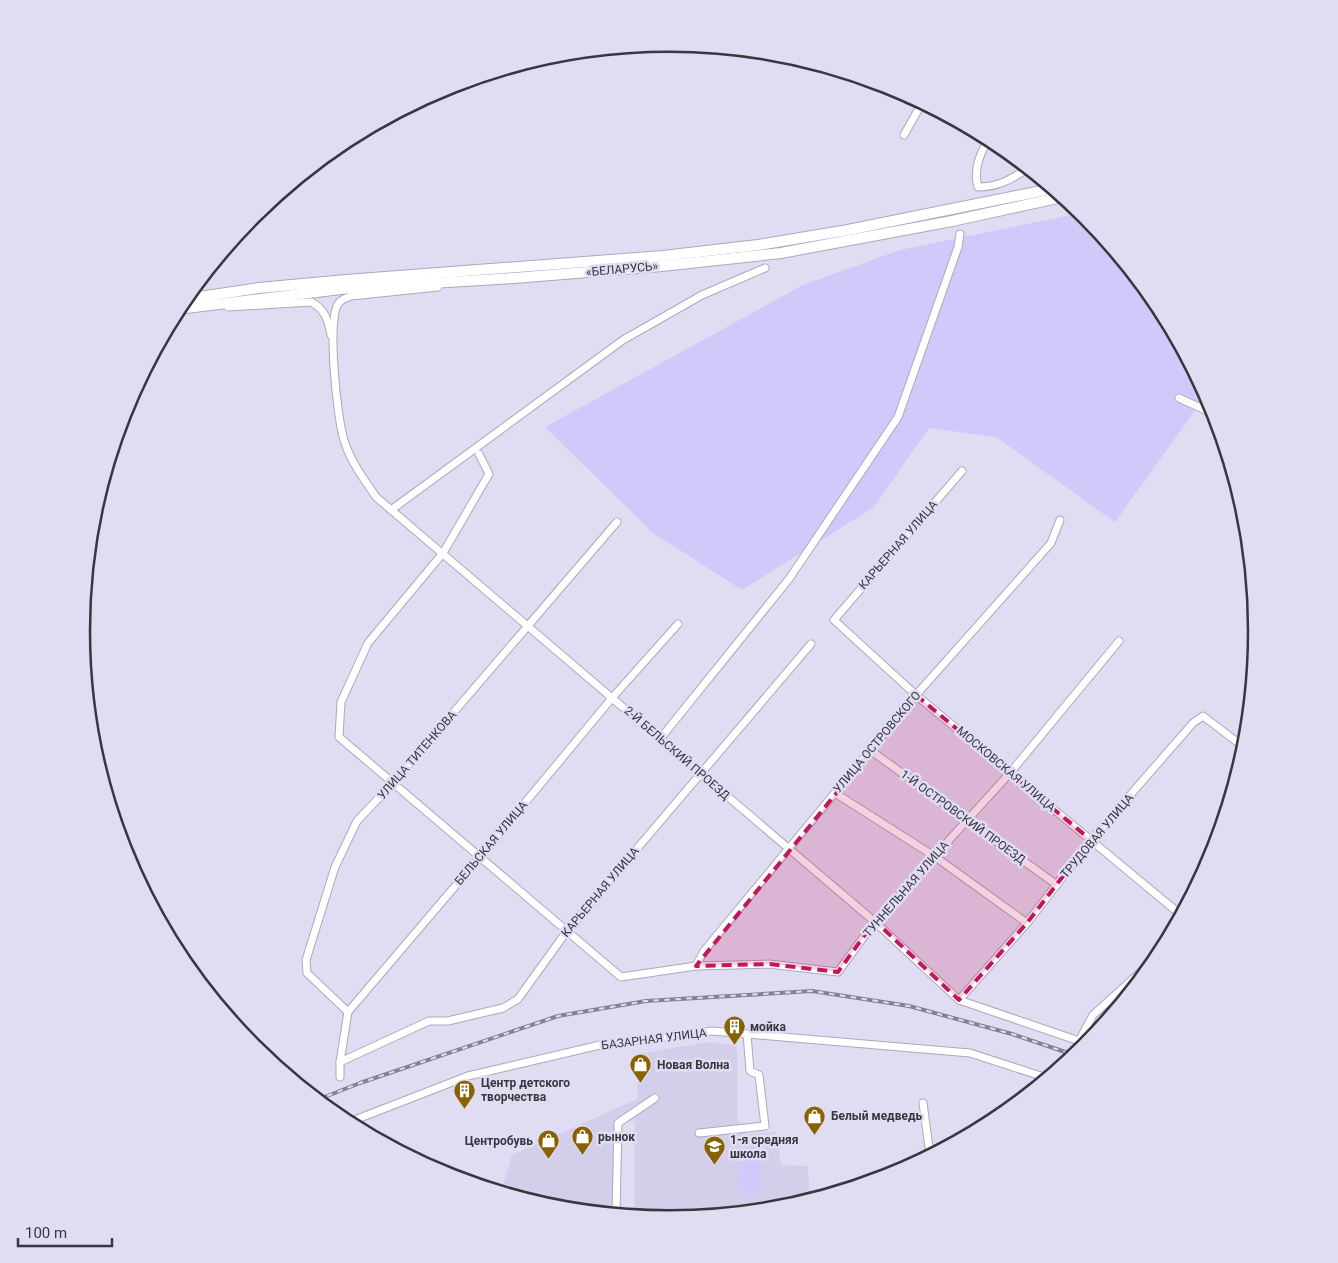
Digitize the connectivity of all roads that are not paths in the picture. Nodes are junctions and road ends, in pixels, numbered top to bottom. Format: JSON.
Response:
{"nodes":[{"id":1,"x":919,"y":109,"type":"edge"},
{"id":2,"x":904,"y":135,"type":"dead end"},
{"id":3,"x":984,"y":146,"type":"edge"},
{"id":4,"x":1021,"y":172,"type":"edge"},
{"id":5,"x":1044,"y":191,"type":"edge"},
{"id":6,"x":1054,"y":199,"type":"edge"},
{"id":7,"x":960,"y":234,"type":"dead end"},
{"id":8,"x":765,"y":268,"type":"dead end"},
{"id":9,"x":514,"y":278,"type":"junction"},
{"id":10,"x":197,"y":297,"type":"edge"},
{"id":11,"x":188,"y":309,"type":"edge"},
{"id":12,"x":189,"y":309,"type":"edge"},
{"id":13,"x":333,"y":350,"type":"junction"},
{"id":14,"x":1179,"y":398,"type":"dead end"},
{"id":15,"x":1204,"y":409,"type":"edge"},
{"id":16,"x":479,"y":454,"type":"dead end"},
{"id":17,"x":962,"y":471,"type":"dead end"},
{"id":18,"x":391,"y":510,"type":"junction"},
{"id":19,"x":1060,"y":520,"type":"dead end"},
{"id":20,"x":617,"y":522,"type":"dead end"},
{"id":21,"x":443,"y":553,"type":"junction"},
{"id":22,"x":834,"y":620,"type":"joint"},
{"id":23,"x":678,"y":624,"type":"dead end"},
{"id":24,"x":528,"y":626,"type":"junction"},
{"id":25,"x":1119,"y":641,"type":"dead end"},
{"id":26,"x":811,"y":644,"type":"dead end"},
{"id":27,"x":916,"y":695,"type":"junction"},
{"id":28,"x":612,"y":698,"type":"junction"},
{"id":29,"x":660,"y":739,"type":"junction"},
{"id":30,"x":1237,"y":742,"type":"edge"},
{"id":31,"x":870,"y":750,"type":"junction"},
{"id":32,"x":700,"y":773,"type":"junction"},
{"id":33,"x":1010,"y":773,"type":"junction"},
{"id":34,"x":393,"y":783,"type":"junction"},
{"id":35,"x":835,"y":793,"type":"junction"},
{"id":36,"x":968,"y":820,"type":"junction"},
{"id":37,"x":1091,"y":840,"type":"junction"},
{"id":38,"x":788,"y":849,"type":"junction"},
{"id":39,"x":934,"y":856,"type":"junction"},
{"id":40,"x":480,"y":857,"type":"junction"},
{"id":41,"x":1056,"y":885,"type":"junction"},
{"id":42,"x":1176,"y":911,"type":"edge"},
{"id":43,"x":875,"y":922,"type":"junction"},
{"id":44,"x":1027,"y":924,"type":"junction"},
{"id":45,"x":567,"y":931,"type":"junction"},
{"id":46,"x":696,"y":966,"type":"junction"},
{"id":47,"x":1129,"y":982,"type":"edge"},
{"id":48,"x":959,"y":1000,"type":"junction"},
{"id":49,"x":348,"y":1012,"type":"junction"},
{"id":50,"x":747,"y":1034,"type":"junction"},
{"id":51,"x":1080,"y":1038,"type":"edge"},
{"id":52,"x":1079,"y":1041,"type":"edge"},
{"id":53,"x":340,"y":1062,"type":"junction"},
{"id":54,"x":340,"y":1076,"type":"dead end"},
{"id":55,"x":1040,"y":1076,"type":"edge"},
{"id":56,"x":655,"y":1098,"type":"dead end"},
{"id":57,"x":923,"y":1103,"type":"dead end"},
{"id":58,"x":356,"y":1119,"type":"edge"},
{"id":59,"x":699,"y":1133,"type":"dead end"},
{"id":60,"x":929,"y":1149,"type":"edge"},
{"id":61,"x":616,"y":1208,"type":"edge"}],
"edges":[{"from":1,"to":2,"type":"street"},
{"from":3,"to":4,"type":"street"},
{"from":5,"to":10,"type":"highway","name":"«БЕЛАРУСЬ»"},
{"from":6,"to":9,"type":"highway","name":"«БЕЛАРУСЬ»"},
{"from":7,"to":29,"type":"street"},
{"from":8,"to":18,"type":"street"},
{"from":9,"to":12,"type":"highway","name":"«БЕЛАРУСЬ»"},
{"from":9,"to":13,"type":"street"},
{"from":11,"to":13,"type":"street"},
{"from":13,"to":18,"type":"street","name":"2-Й БЕЛЬСКИЙ ПРОЕЗД"},
{"from":14,"to":15,"type":"street"},
{"from":16,"to":21,"type":"street"},
{"from":17,"to":22,"type":"street","name":"КАРЬЕРНАЯ УЛИЦА"},
{"from":18,"to":21,"type":"street","name":"2-Й БЕЛЬСКИЙ ПРОЕЗД"},
{"from":19,"to":27,"type":"street","name":"УЛИЦА ОСТРОВСКОГО"},
{"from":20,"to":24,"type":"street","name":"УЛИЦА ТИТЕНКОВА"},
{"from":21,"to":24,"type":"street","name":"2-Й БЕЛЬСКИЙ ПРОЕЗД"},
{"from":21,"to":34,"type":"street"},
{"from":22,"to":27,"type":"street","name":"МОСКОВСКАЯ УЛИЦА"},
{"from":23,"to":28,"type":"street","name":"БЕЛЬСКАЯ УЛИЦА"},
{"from":24,"to":28,"type":"street","name":"2-Й БЕЛЬСКИЙ ПРОЕЗД"},
{"from":24,"to":34,"type":"street","name":"УЛИЦА ТИТЕНКОВА"},
{"from":25,"to":33,"type":"street","name":"ТУННЕЛЬНАЯ УЛИЦА"},
{"from":26,"to":32,"type":"street","name":"КАРЬЕРНАЯ УЛИЦА"},
{"from":27,"to":31,"type":"street","name":"УЛИЦА ОСТРОВСКОГО"},
{"from":27,"to":33,"type":"street","name":"МОСКОВСКАЯ УЛИЦА"},
{"from":28,"to":29,"type":"street","name":"2-Й БЕЛЬСКИЙ ПРОЕЗД"},
{"from":28,"to":40,"type":"street","name":"БЕЛЬСКАЯ УЛИЦА"},
{"from":29,"to":32,"type":"street","name":"2-Й БЕЛЬСКИЙ ПРОЕЗД"},
{"from":30,"to":37,"type":"street","name":"ТРУДОВАЯ УЛИЦА"},
{"from":31,"to":35,"type":"street","name":"УЛИЦА ОСТРОВСКОГО"},
{"from":31,"to":36,"type":"street","name":"1-Й ОСТРОВСКИЙ ПРОЕЗД"},
{"from":32,"to":38,"type":"street","name":"2-Й БЕЛЬСКИЙ ПРОЕЗД"},
{"from":32,"to":45,"type":"street","name":"КАРЬЕРНАЯ УЛИЦА"},
{"from":33,"to":36,"type":"street","name":"ТУННЕЛЬНАЯ УЛИЦА"},
{"from":33,"to":37,"type":"street","name":"МОСКОВСКАЯ УЛИЦА"},
{"from":34,"to":40,"type":"street"},
{"from":34,"to":49,"type":"street","name":"УЛИЦА ТИТЕНКОВА"},
{"from":35,"to":38,"type":"street","name":"УЛИЦА ОСТРОВСКОГО"},
{"from":35,"to":39,"type":"street"},
{"from":36,"to":39,"type":"street","name":"ТУННЕЛЬНАЯ УЛИЦА"},
{"from":36,"to":41,"type":"street","name":"1-Й ОСТРОВСКИЙ ПРОЕЗД"},
{"from":37,"to":41,"type":"street","name":"ТРУДОВАЯ УЛИЦА"},
{"from":37,"to":42,"type":"street","name":"МОСКОВСКАЯ УЛИЦА"},
{"from":38,"to":43,"type":"street","name":"2-Й БЕЛЬСКИЙ ПРОЕЗД"},
{"from":38,"to":46,"type":"street","name":"УЛИЦА ОСТРОВСКОГО"},
{"from":39,"to":43,"type":"street","name":"ТУННЕЛЬНАЯ УЛИЦА"},
{"from":39,"to":44,"type":"street"},
{"from":40,"to":45,"type":"street"},
{"from":40,"to":49,"type":"street","name":"БЕЛЬСКАЯ УЛИЦА"},
{"from":41,"to":44,"type":"street","name":"ТРУДОВАЯ УЛИЦА"},
{"from":43,"to":46,"type":"street","name":"ТУННЕЛЬНАЯ УЛИЦА"},
{"from":43,"to":48,"type":"street","name":"2-Й БЕЛЬСКИЙ ПРОЕЗД"},
{"from":44,"to":48,"type":"street","name":"ТРУДОВАЯ УЛИЦА"},
{"from":45,"to":46,"type":"street","name":"ТУННЕЛЬНАЯ УЛИЦА"},
{"from":45,"to":53,"type":"street","name":"КАРЬЕРНАЯ УЛИЦА"},
{"from":47,"to":51,"type":"street"},
{"from":48,"to":52,"type":"street"},
{"from":49,"to":53,"type":"street"},
{"from":50,"to":55,"type":"street","name":"БАЗАРНАЯ УЛИЦА"},
{"from":50,"to":58,"type":"street","name":"БАЗАРНАЯ УЛИЦА"},
{"from":50,"to":59,"type":"street"},
{"from":53,"to":54,"type":"street"},
{"from":56,"to":61,"type":"street"},
{"from":57,"to":60,"type":"street"}]}
